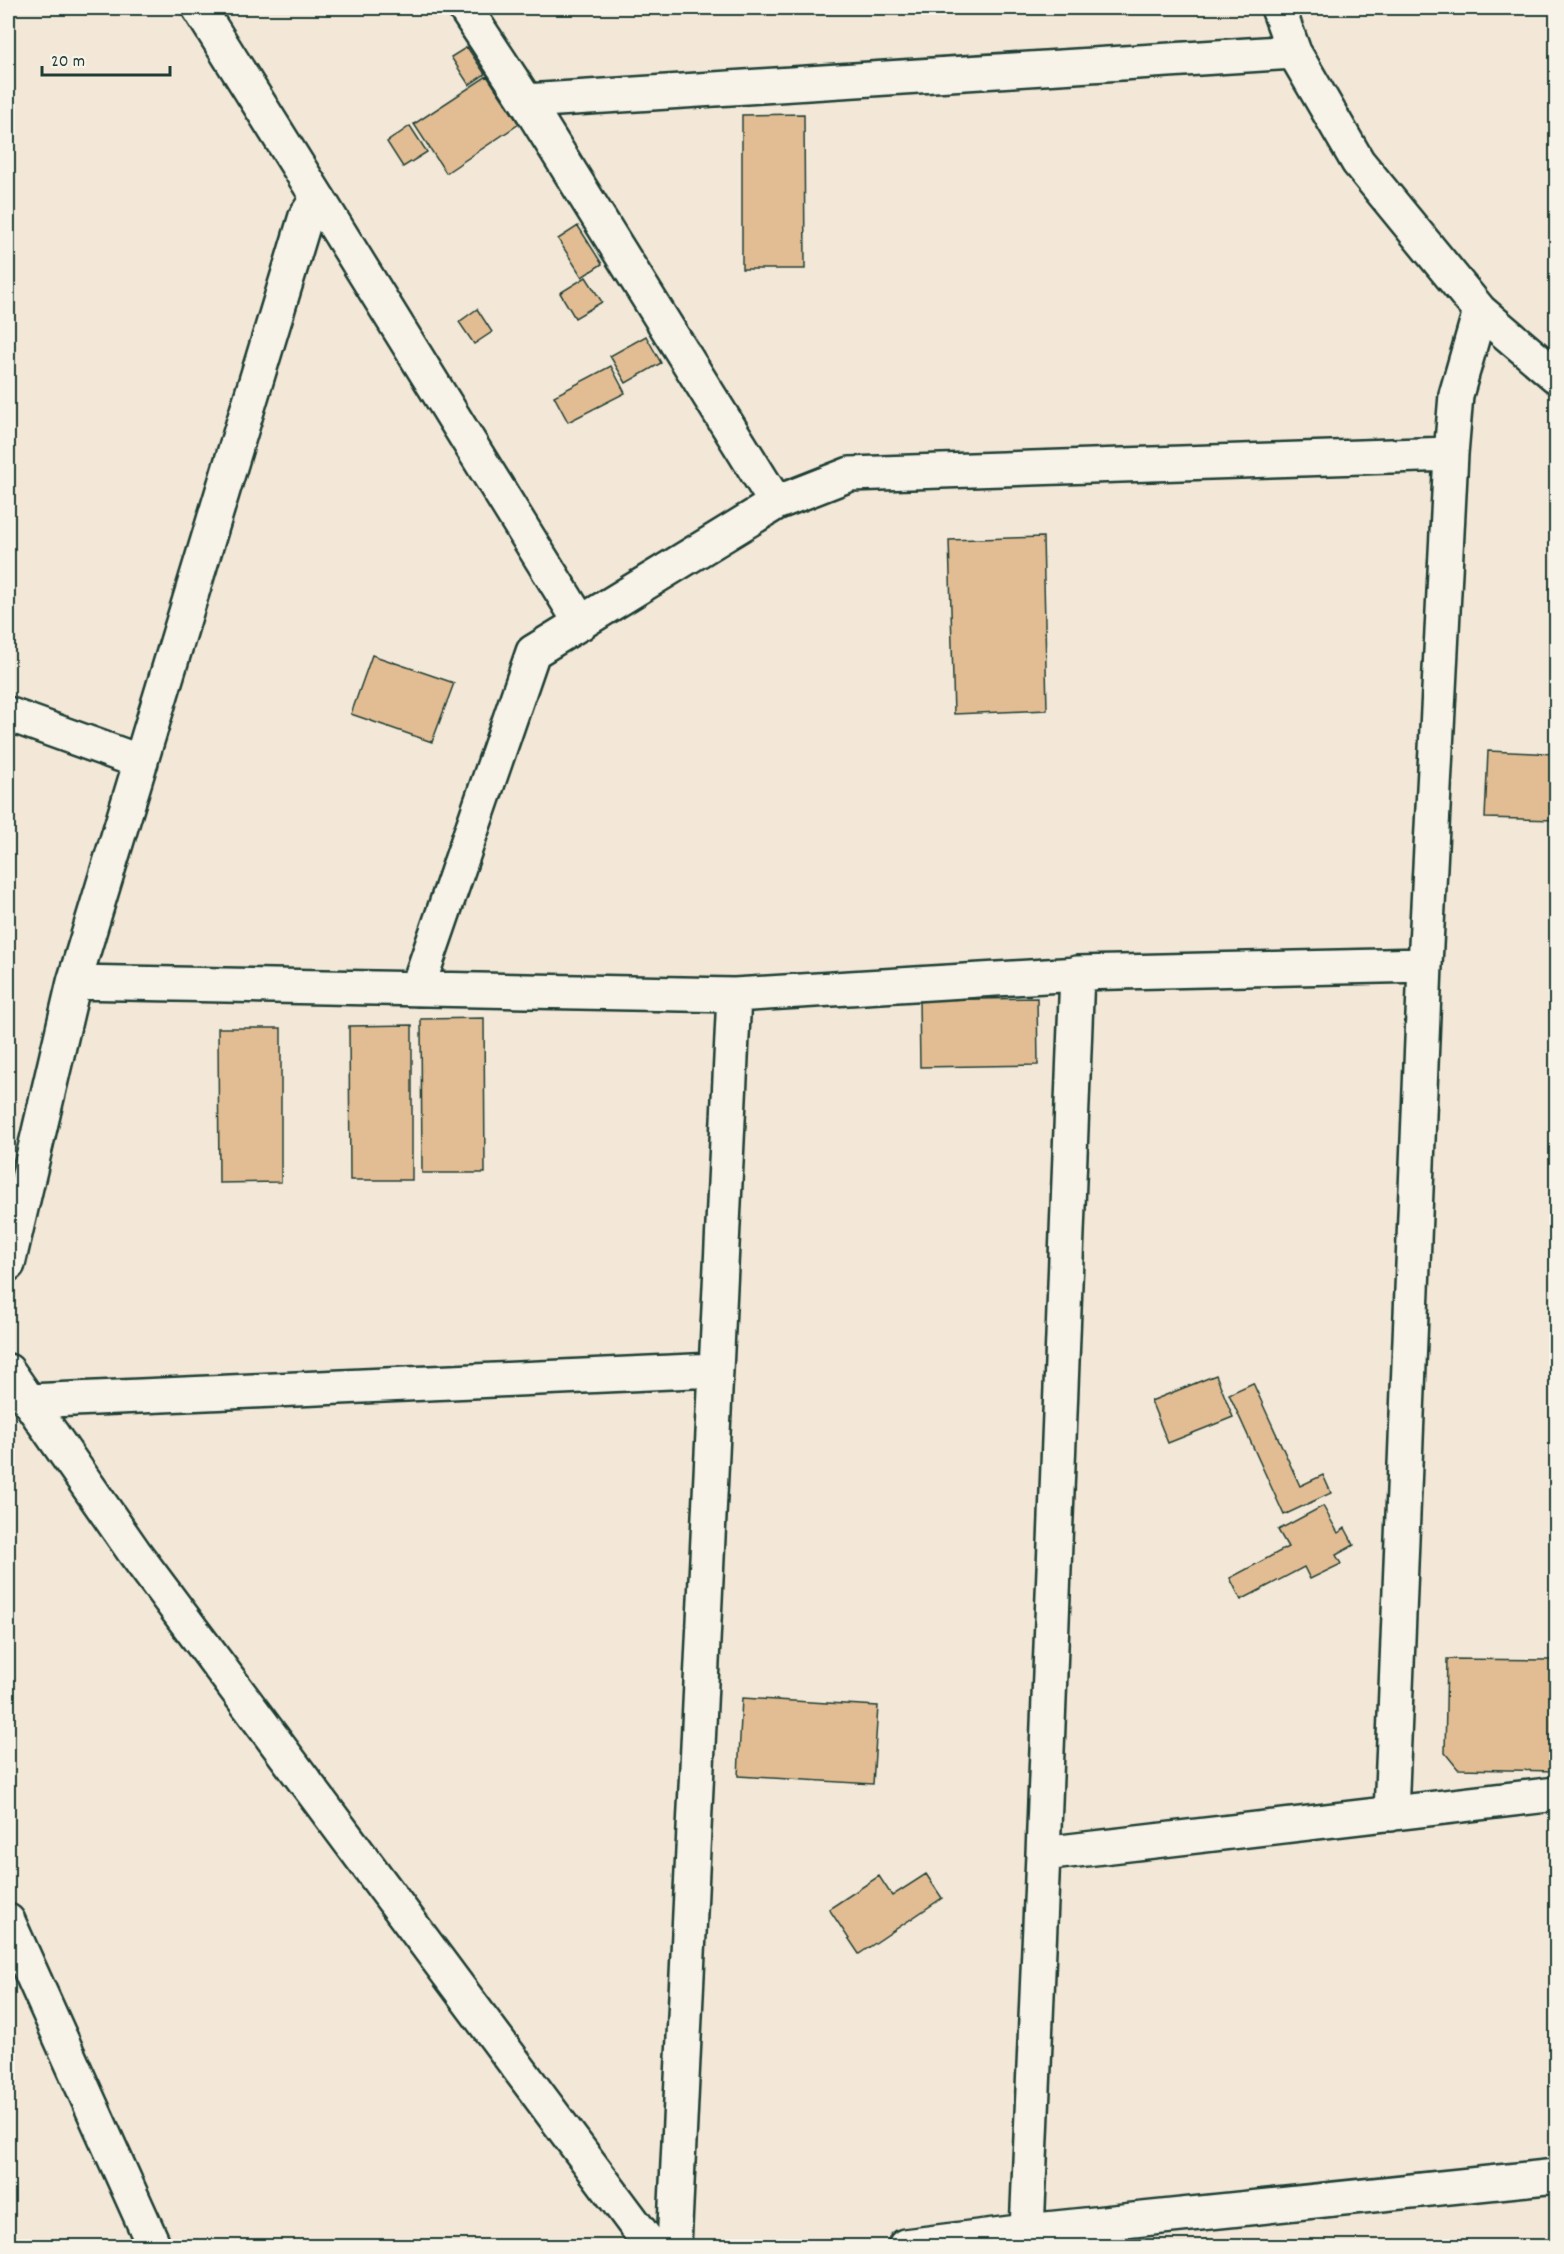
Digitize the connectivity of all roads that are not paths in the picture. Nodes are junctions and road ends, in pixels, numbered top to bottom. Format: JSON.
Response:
{"nodes":[{"id":1,"x":199,"y":8,"type":"edge"},
{"id":2,"x":465,"y":8,"type":"edge"},
{"id":3,"x":1278,"y":8,"type":"edge"},
{"id":4,"x":1294,"y":52,"type":"junction"},
{"id":5,"x":526,"y":101,"type":"junction"},
{"id":6,"x":318,"y":198,"type":"junction"},
{"id":7,"x":1480,"y":311,"type":"junction"},
{"id":8,"x":1557,"y":376,"type":"edge"},
{"id":9,"x":1451,"y":454,"type":"junction"},
{"id":10,"x":776,"y":503,"type":"junction"},
{"id":11,"x":580,"y":623,"type":"junction"},
{"id":12,"x":8,"y":714,"type":"edge"},
{"id":13,"x":141,"y":762,"type":"junction"},
{"id":14,"x":1425,"y":965,"type":"junction"},
{"id":15,"x":1085,"y":973,"type":"junction"},
{"id":16,"x":74,"y":982,"type":"junction"},
{"id":17,"x":417,"y":989,"type":"junction"},
{"id":18,"x":734,"y":995,"type":"junction"},
{"id":19,"x":10,"y":1245,"type":"edge"},
{"id":20,"x":715,"y":1370,"type":"junction"},
{"id":21,"x":8,"y":1371,"type":"edge"},
{"id":22,"x":28,"y":1401,"type":"junction"},
{"id":23,"x":1557,"y":1794,"type":"edge"},
{"id":24,"x":1391,"y":1814,"type":"junction"},
{"id":25,"x":1043,"y":1854,"type":"junction"},
{"id":26,"x":8,"y":1921,"type":"edge"},
{"id":27,"x":1557,"y":2176,"type":"edge"},
{"id":28,"x":1027,"y":2231,"type":"junction"},
{"id":29,"x":154,"y":2247,"type":"edge"},
{"id":30,"x":651,"y":2247,"type":"edge"},
{"id":31,"x":674,"y":2247,"type":"edge"},
{"id":32,"x":905,"y":2247,"type":"edge"}],
"edges":[{"from":1,"to":6,"type":"street"},
{"from":2,"to":5,"type":"street"},
{"from":3,"to":4,"type":"street"},
{"from":4,"to":5,"type":"street"},
{"from":4,"to":7,"type":"street"},
{"from":5,"to":10,"type":"street"},
{"from":6,"to":11,"type":"street"},
{"from":6,"to":13,"type":"street"},
{"from":7,"to":8,"type":"street"},
{"from":7,"to":9,"type":"street"},
{"from":9,"to":10,"type":"street"},
{"from":9,"to":14,"type":"street"},
{"from":10,"to":11,"type":"street"},
{"from":11,"to":17,"type":"street"},
{"from":12,"to":13,"type":"street"},
{"from":13,"to":16,"type":"street"},
{"from":14,"to":15,"type":"street"},
{"from":14,"to":24,"type":"street"},
{"from":15,"to":18,"type":"street"},
{"from":15,"to":25,"type":"street"},
{"from":16,"to":17,"type":"street"},
{"from":16,"to":19,"type":"street"},
{"from":17,"to":18,"type":"street"},
{"from":18,"to":20,"type":"street"},
{"from":20,"to":22,"type":"street"},
{"from":20,"to":31,"type":"street"},
{"from":21,"to":22,"type":"street"},
{"from":22,"to":30,"type":"street"},
{"from":23,"to":24,"type":"street"},
{"from":24,"to":25,"type":"street"},
{"from":25,"to":28,"type":"street"},
{"from":26,"to":29,"type":"street"},
{"from":27,"to":28,"type":"street"},
{"from":28,"to":32,"type":"street"}]}
